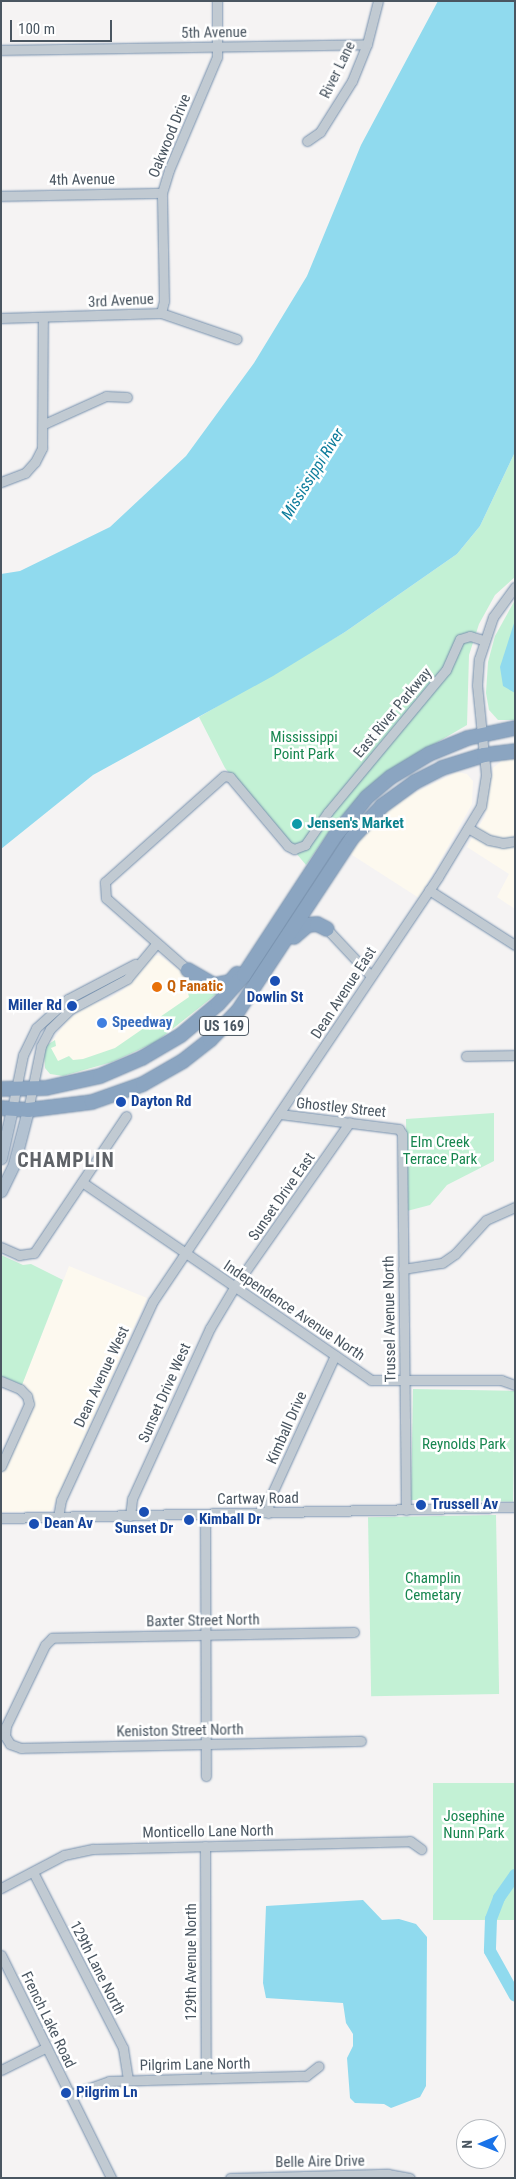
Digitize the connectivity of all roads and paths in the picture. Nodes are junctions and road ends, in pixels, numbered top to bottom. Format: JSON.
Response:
{"nodes":[{"id":1,"x":218,"y":1,"type":"edge"},
{"id":2,"x":378,"y":1,"type":"edge"},
{"id":3,"x":367,"y":44,"type":"junction"},
{"id":4,"x":218,"y":47,"type":"junction"},
{"id":5,"x":1,"y":50,"type":"edge"},
{"id":6,"x":307,"y":141,"type":"dead end"},
{"id":7,"x":162,"y":193,"type":"junction"},
{"id":8,"x":1,"y":196,"type":"edge"},
{"id":9,"x":161,"y":313,"type":"junction"},
{"id":10,"x":1,"y":318,"type":"edge"},
{"id":11,"x":44,"y":318,"type":"junction"},
{"id":12,"x":237,"y":339,"type":"dead end"},
{"id":13,"x":126,"y":397,"type":"dead end"},
{"id":14,"x":44,"y":424,"type":"junction"},
{"id":15,"x":1,"y":482,"type":"edge"},
{"id":16,"x":515,"y":587,"type":"edge"},
{"id":17,"x":483,"y":640,"type":"junction"},
{"id":18,"x":515,"y":728,"type":"edge"},
{"id":19,"x":482,"y":734,"type":"junction"},
{"id":20,"x":515,"y":751,"type":"edge"},
{"id":21,"x":484,"y":755,"type":"junction"},
{"id":22,"x":468,"y":828,"type":"junction"},
{"id":23,"x":515,"y":841,"type":"edge"},
{"id":24,"x":429,"y":890,"type":"junction"},
{"id":25,"x":282,"y":918,"type":"junction"},
{"id":26,"x":327,"y":929,"type":"joint"},
{"id":27,"x":156,"y":944,"type":"junction"},
{"id":28,"x":515,"y":945,"type":"edge"},
{"id":29,"x":140,"y":961,"type":"junction"},
{"id":30,"x":188,"y":970,"type":"joint"},
{"id":31,"x":371,"y":976,"type":"junction"},
{"id":32,"x":248,"y":997,"type":"junction"},
{"id":33,"x":515,"y":1055,"type":"edge"},
{"id":34,"x":466,"y":1056,"type":"dead end"},
{"id":35,"x":1,"y":1089,"type":"edge"},
{"id":36,"x":33,"y":1089,"type":"junction"},
{"id":37,"x":16,"y":1090,"type":"junction"},
{"id":38,"x":6,"y":1109,"type":"edge"},
{"id":39,"x":28,"y":1110,"type":"junction"},
{"id":40,"x":280,"y":1114,"type":"junction"},
{"id":41,"x":126,"y":1116,"type":"dead end"},
{"id":42,"x":350,"y":1122,"type":"junction"},
{"id":43,"x":399,"y":1129,"type":"joint"},
{"id":44,"x":1,"y":1158,"type":"edge"},
{"id":45,"x":82,"y":1182,"type":"junction"},
{"id":46,"x":1,"y":1191,"type":"edge"},
{"id":47,"x":515,"y":1208,"type":"edge"},
{"id":48,"x":1,"y":1247,"type":"edge"},
{"id":49,"x":184,"y":1253,"type":"junction"},
{"id":50,"x":403,"y":1269,"type":"junction"},
{"id":51,"x":235,"y":1286,"type":"junction"},
{"id":52,"x":335,"y":1355,"type":"junction"},
{"id":53,"x":1,"y":1381,"type":"edge"},
{"id":54,"x":405,"y":1382,"type":"junction"},
{"id":55,"x":515,"y":1385,"type":"edge"},
{"id":56,"x":1,"y":1466,"type":"edge"},
{"id":57,"x":515,"y":1508,"type":"edge"},
{"id":58,"x":406,"y":1510,"type":"junction"},
{"id":59,"x":268,"y":1513,"type":"junction"},
{"id":60,"x":205,"y":1514,"type":"junction"},
{"id":61,"x":130,"y":1516,"type":"junction"},
{"id":62,"x":1,"y":1518,"type":"edge"},
{"id":63,"x":58,"y":1518,"type":"junction"},
{"id":64,"x":354,"y":1632,"type":"dead end"},
{"id":65,"x":206,"y":1635,"type":"junction"},
{"id":66,"x":5,"y":1736,"type":"joint"},
{"id":67,"x":361,"y":1742,"type":"dead end"},
{"id":68,"x":206,"y":1744,"type":"junction"},
{"id":69,"x":206,"y":1776,"type":"dead end"},
{"id":70,"x":206,"y":1846,"type":"junction"},
{"id":71,"x":421,"y":1849,"type":"dead end"},
{"id":72,"x":32,"y":1872,"type":"junction"},
{"id":73,"x":1,"y":1888,"type":"edge"},
{"id":74,"x":2,"y":1960,"type":"edge"},
{"id":75,"x":47,"y":2047,"type":"junction"},
{"id":76,"x":319,"y":2066,"type":"dead end"},
{"id":77,"x":1,"y":2070,"type":"edge"},
{"id":78,"x":206,"y":2078,"type":"junction"},
{"id":79,"x":128,"y":2080,"type":"junction"},
{"id":80,"x":70,"y":2096,"type":"junction"},
{"id":81,"x":111,"y":2178,"type":"edge"},
{"id":82,"x":230,"y":2178,"type":"edge"},
{"id":83,"x":410,"y":2178,"type":"edge"}],
"edges":[{"from":1,"to":4,"type":"street","name":"Oakwood Drive"},
{"from":2,"to":3,"type":"street","name":"River Lane"},
{"from":3,"to":4,"type":"street","name":"5th Avenue"},
{"from":3,"to":6,"type":"street","name":"River Lane"},
{"from":4,"to":5,"type":"street","name":"5th Avenue"},
{"from":4,"to":7,"type":"street","name":"Oakwood Drive"},
{"from":7,"to":8,"type":"street","name":"4th Avenue"},
{"from":7,"to":9,"type":"street","name":"Oakwood Drive"},
{"from":9,"to":11,"type":"street","name":"3rd Avenue"},
{"from":9,"to":12,"type":"street","name":"3rd Avenue"},
{"from":10,"to":11,"type":"street","name":"3rd Avenue"},
{"from":11,"to":14,"type":"street"},
{"from":13,"to":14,"type":"street"},
{"from":14,"to":15,"type":"street"},
{"from":16,"to":17,"type":"street","name":"Dean Avenue East"},
{"from":17,"to":19,"type":"street","name":"Dean Avenue East"},
{"from":17,"to":27,"type":"street","name":"East River Parkway"},
{"from":18,"to":19,"type":"highway","number":"US 169"},
{"from":19,"to":21,"type":"street","name":"Dean Avenue East"},
{"from":19,"to":25,"type":"highway","number":"US 169"},
{"from":20,"to":21,"type":"highway","number":"US 169"},
{"from":21,"to":22,"type":"street","name":"Dean Avenue East"},
{"from":21,"to":32,"type":"highway","number":"US 169"},
{"from":22,"to":23,"type":"street"},
{"from":22,"to":24,"type":"street","name":"Dean Avenue East"},
{"from":24,"to":28,"type":"street"},
{"from":24,"to":31,"type":"street","name":"Dean Avenue East"},
{"from":25,"to":30,"type":"highway"},
{"from":25,"to":36,"type":"highway","number":"US 169"},
{"from":26,"to":31,"type":"street"},
{"from":26,"to":32,"type":"highway"},
{"from":27,"to":29,"type":"street"},
{"from":27,"to":30,"type":"street"},
{"from":29,"to":36,"type":"street"},
{"from":29,"to":37,"type":"street"},
{"from":31,"to":40,"type":"street","name":"Dean Avenue East"},
{"from":32,"to":39,"type":"highway","number":"US 169"},
{"from":33,"to":34,"type":"street"},
{"from":35,"to":37,"type":"highway","number":"US 169"},
{"from":36,"to":37,"type":"highway","number":"US 169"},
{"from":36,"to":39,"type":"street"},
{"from":37,"to":38,"type":"street"},
{"from":38,"to":39,"type":"highway","number":"US 169"},
{"from":38,"to":44,"type":"main road"},
{"from":39,"to":46,"type":"main road"},
{"from":40,"to":42,"type":"street","name":"Ghostley Street"},
{"from":40,"to":49,"type":"street","name":"Dean Avenue East"},
{"from":41,"to":45,"type":"street"},
{"from":42,"to":43,"type":"street","name":"Ghostley Street"},
{"from":42,"to":51,"type":"street","name":"Sunset Drive East"},
{"from":43,"to":50,"type":"street","name":"Trussel Avenue North"},
{"from":45,"to":48,"type":"street"},
{"from":45,"to":49,"type":"street","name":"Independence Avenue North"},
{"from":47,"to":50,"type":"street"},
{"from":49,"to":51,"type":"street","name":"Independence Avenue North"},
{"from":49,"to":63,"type":"street","name":"Dean Avenue West"},
{"from":50,"to":54,"type":"street","name":"Trussel Avenue North"},
{"from":51,"to":52,"type":"street","name":"Independence Avenue North"},
{"from":51,"to":61,"type":"street","name":"Sunset Drive West"},
{"from":52,"to":54,"type":"street","name":"Independence Avenue North"},
{"from":52,"to":59,"type":"street","name":"Kimball Drive"},
{"from":53,"to":56,"type":"street"},
{"from":54,"to":55,"type":"street","name":"Independence Avenue North"},
{"from":54,"to":58,"type":"street","name":"Trussel Avenue North"},
{"from":57,"to":58,"type":"street","name":"Cartway Road"},
{"from":58,"to":59,"type":"street","name":"Cartway Road"},
{"from":59,"to":60,"type":"street","name":"Cartway Road"},
{"from":60,"to":61,"type":"street","name":"Cartway Road"},
{"from":60,"to":65,"type":"street"},
{"from":61,"to":63,"type":"street","name":"Cartway Road"},
{"from":62,"to":63,"type":"street","name":"Cartway Road"},
{"from":64,"to":65,"type":"street","name":"Baxter Street North"},
{"from":65,"to":66,"type":"street","name":"Baxter Street North"},
{"from":65,"to":68,"type":"street"},
{"from":66,"to":68,"type":"street","name":"Keniston Street North"},
{"from":67,"to":68,"type":"street","name":"Keniston Street North"},
{"from":68,"to":69,"type":"street"},
{"from":70,"to":71,"type":"street","name":"Monticello Lane North"},
{"from":70,"to":72,"type":"street","name":"Monticello Lane North"},
{"from":70,"to":78,"type":"street","name":"129th Avenue North"},
{"from":72,"to":73,"type":"street","name":"Monticello Lane North"},
{"from":72,"to":79,"type":"street","name":"129th Lane North"},
{"from":74,"to":75,"type":"street","name":"French Lake Road"},
{"from":75,"to":77,"type":"street"},
{"from":75,"to":80,"type":"street","name":"French Lake Road"},
{"from":76,"to":78,"type":"street","name":"Pilgrim Lane North"},
{"from":78,"to":79,"type":"street","name":"Pilgrim Lane North"},
{"from":79,"to":80,"type":"street","name":"Pilgrim Lane North"},
{"from":80,"to":81,"type":"street","name":"French Lake Road"},
{"from":82,"to":83,"type":"street","name":"Belle Aire Drive"}]}
